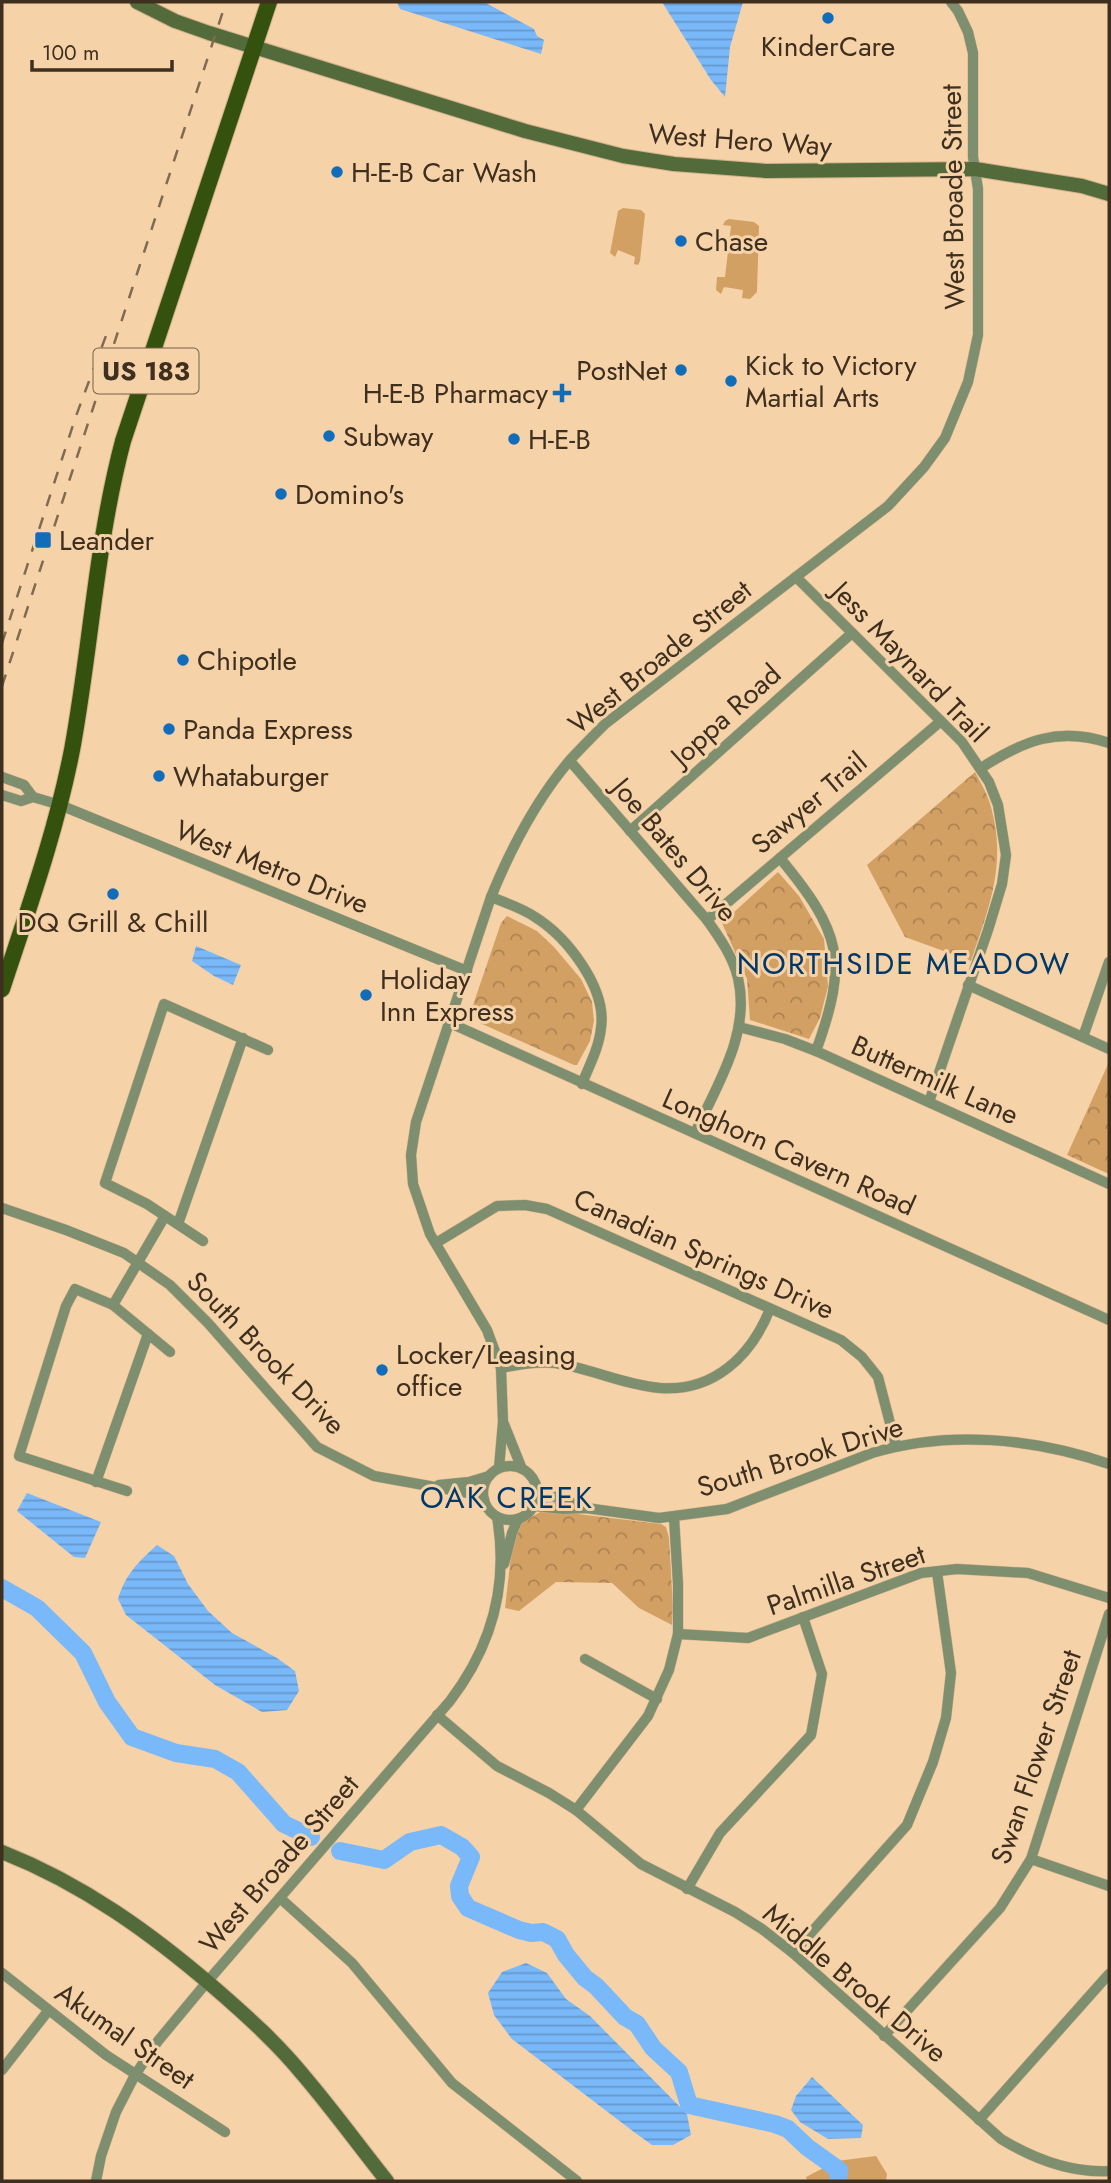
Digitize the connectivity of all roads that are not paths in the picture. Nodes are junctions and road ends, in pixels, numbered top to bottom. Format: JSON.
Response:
{"nodes":[{"id":1,"x":137,"y":2,"type":"edge"},
{"id":2,"x":270,"y":2,"type":"edge"},
{"id":3,"x":951,"y":2,"type":"edge"},
{"id":4,"x":255,"y":47,"type":"junction"},
{"id":5,"x":975,"y":169,"type":"junction"},
{"id":6,"x":1109,"y":194,"type":"edge"},
{"id":7,"x":796,"y":577,"type":"junction"},
{"id":8,"x":852,"y":633,"type":"junction"},
{"id":9,"x":941,"y":721,"type":"junction"},
{"id":10,"x":1109,"y":743,"type":"edge"},
{"id":11,"x":570,"y":761,"type":"junction"},
{"id":12,"x":981,"y":768,"type":"junction"},
{"id":13,"x":2,"y":777,"type":"edge"},
{"id":14,"x":2,"y":795,"type":"edge"},
{"id":15,"x":33,"y":797,"type":"junction"},
{"id":16,"x":60,"y":805,"type":"junction"},
{"id":17,"x":630,"y":831,"type":"junction"},
{"id":18,"x":780,"y":859,"type":"junction"},
{"id":19,"x":491,"y":897,"type":"junction"},
{"id":20,"x":707,"y":920,"type":"junction"},
{"id":21,"x":1109,"y":962,"type":"edge"},
{"id":22,"x":467,"y":971,"type":"junction"},
{"id":23,"x":968,"y":985,"type":"junction"},
{"id":24,"x":2,"y":989,"type":"edge"},
{"id":25,"x":450,"y":1023,"type":"junction"},
{"id":26,"x":739,"y":1027,"type":"junction"},
{"id":27,"x":1083,"y":1037,"type":"junction"},
{"id":28,"x":243,"y":1038,"type":"junction"},
{"id":29,"x":1109,"y":1049,"type":"edge"},
{"id":30,"x":268,"y":1050,"type":"dead end"},
{"id":31,"x":816,"y":1051,"type":"junction"},
{"id":32,"x":582,"y":1084,"type":"junction"},
{"id":33,"x":929,"y":1102,"type":"junction"},
{"id":34,"x":695,"y":1133,"type":"junction"},
{"id":35,"x":1109,"y":1184,"type":"edge"},
{"id":36,"x":2,"y":1208,"type":"edge"},
{"id":37,"x":165,"y":1216,"type":"junction"},
{"id":38,"x":178,"y":1224,"type":"junction"},
{"id":39,"x":203,"y":1241,"type":"dead end"},
{"id":40,"x":436,"y":1243,"type":"junction"},
{"id":41,"x":138,"y":1262,"type":"junction"},
{"id":42,"x":113,"y":1306,"type":"junction"},
{"id":43,"x":770,"y":1309,"type":"junction"},
{"id":44,"x":1109,"y":1321,"type":"edge"},
{"id":45,"x":148,"y":1334,"type":"junction"},
{"id":46,"x":170,"y":1352,"type":"dead end"},
{"id":47,"x":501,"y":1368,"type":"junction"},
{"id":48,"x":503,"y":1422,"type":"junction"},
{"id":49,"x":895,"y":1446,"type":"junction"},
{"id":50,"x":1109,"y":1464,"type":"edge"},
{"id":51,"x":499,"y":1468,"type":"junction"},
{"id":52,"x":522,"y":1469,"type":"junction"},
{"id":53,"x":489,"y":1476,"type":"junction"},
{"id":54,"x":96,"y":1482,"type":"junction"},
{"id":55,"x":425,"y":1486,"type":"junction"},
{"id":56,"x":537,"y":1490,"type":"junction"},
{"id":57,"x":127,"y":1491,"type":"dead end"},
{"id":58,"x":484,"y":1499,"type":"junction"},
{"id":59,"x":535,"y":1506,"type":"junction"},
{"id":60,"x":586,"y":1508,"type":"junction"},
{"id":61,"x":497,"y":1517,"type":"junction"},
{"id":62,"x":674,"y":1517,"type":"junction"},
{"id":63,"x":518,"y":1519,"type":"junction"},
{"id":64,"x":937,"y":1572,"type":"junction"},
{"id":65,"x":500,"y":1582,"type":"junction"},
{"id":66,"x":1109,"y":1598,"type":"edge"},
{"id":67,"x":1109,"y":1614,"type":"edge"},
{"id":68,"x":803,"y":1617,"type":"junction"},
{"id":69,"x":678,"y":1634,"type":"junction"},
{"id":70,"x":585,"y":1659,"type":"dead end"},
{"id":71,"x":657,"y":1699,"type":"junction"},
{"id":72,"x":438,"y":1715,"type":"junction"},
{"id":73,"x":576,"y":1810,"type":"junction"},
{"id":74,"x":2,"y":1852,"type":"edge"},
{"id":75,"x":1031,"y":1859,"type":"junction"},
{"id":76,"x":1109,"y":1886,"type":"edge"},
{"id":77,"x":687,"y":1889,"type":"junction"},
{"id":78,"x":280,"y":1898,"type":"junction"},
{"id":79,"x":793,"y":1953,"type":"junction"},
{"id":80,"x":2,"y":1973,"type":"edge"},
{"id":81,"x":1109,"y":1974,"type":"edge"},
{"id":82,"x":207,"y":1982,"type":"junction"},
{"id":83,"x":48,"y":2011,"type":"junction"},
{"id":84,"x":884,"y":2036,"type":"junction"},
{"id":85,"x":2,"y":2070,"type":"edge"},
{"id":86,"x":135,"y":2075,"type":"junction"},
{"id":87,"x":979,"y":2120,"type":"junction"},
{"id":88,"x":225,"y":2132,"type":"dead end"},
{"id":89,"x":1109,"y":2171,"type":"edge"},
{"id":90,"x":96,"y":2181,"type":"edge"},
{"id":91,"x":387,"y":2181,"type":"edge"},
{"id":92,"x":577,"y":2181,"type":"edge"}],
"edges":[{"from":1,"to":4,"type":"main road","name":"West Hero Way"},
{"from":2,"to":4,"type":"main road","number":"US 183"},
{"from":3,"to":5,"type":"street","name":"West Broade Street"},
{"from":4,"to":5,"type":"main road","name":"West Hero Way"},
{"from":4,"to":16,"type":"main road","number":"US 183"},
{"from":5,"to":6,"type":"main road","name":"West Hero Way"},
{"from":5,"to":7,"type":"street","name":"West Broade Street"},
{"from":7,"to":8,"type":"street","name":"Jess Maynard Trail"},
{"from":7,"to":11,"type":"street","name":"West Broade Street"},
{"from":8,"to":9,"type":"street","name":"Jess Maynard Trail"},
{"from":8,"to":17,"type":"street","name":"Joppa Road"},
{"from":9,"to":12,"type":"street","name":"Jess Maynard Trail"},
{"from":9,"to":18,"type":"street","name":"Sawyer Trail"},
{"from":10,"to":12,"type":"street"},
{"from":11,"to":17,"type":"street","name":"Joe Bates Drive"},
{"from":11,"to":19,"type":"street","name":"West Broade Street"},
{"from":12,"to":23,"type":"street","name":"Jess Maynard Trail"},
{"from":13,"to":15,"type":"street"},
{"from":14,"to":15,"type":"street"},
{"from":15,"to":16,"type":"street","name":"West Metro Drive"},
{"from":16,"to":22,"type":"street","name":"West Metro Drive"},
{"from":16,"to":24,"type":"main road","number":"US 183"},
{"from":17,"to":20,"type":"street","name":"Joe Bates Drive"},
{"from":18,"to":20,"type":"street","name":"Sawyer Trail"},
{"from":18,"to":31,"type":"street"},
{"from":19,"to":22,"type":"street","name":"West Broade Street"},
{"from":19,"to":32,"type":"street"},
{"from":20,"to":26,"type":"street","name":"Joe Bates Drive"},
{"from":21,"to":27,"type":"street"},
{"from":22,"to":25,"type":"street","name":"West Broade Street"},
{"from":23,"to":27,"type":"street"},
{"from":23,"to":33,"type":"street","name":"Jess Maynard Trail"},
{"from":25,"to":32,"type":"street","name":"Longhorn Cavern Road"},
{"from":25,"to":40,"type":"street","name":"West Broade Street"},
{"from":26,"to":31,"type":"street","name":"Buttermilk Lane"},
{"from":26,"to":34,"type":"street","name":"Joe Bates Drive"},
{"from":27,"to":29,"type":"street"},
{"from":28,"to":30,"type":"street"},
{"from":28,"to":37,"type":"street"},
{"from":28,"to":38,"type":"street"},
{"from":31,"to":33,"type":"street","name":"Buttermilk Lane"},
{"from":32,"to":34,"type":"street","name":"Longhorn Cavern Road"},
{"from":33,"to":35,"type":"street","name":"Buttermilk Lane"},
{"from":34,"to":44,"type":"street","name":"Longhorn Cavern Road"},
{"from":36,"to":41,"type":"street","name":"South Brook Drive"},
{"from":37,"to":38,"type":"street"},
{"from":37,"to":41,"type":"street"},
{"from":38,"to":39,"type":"street"},
{"from":40,"to":43,"type":"street","name":"Canadian Springs Drive"},
{"from":40,"to":47,"type":"street","name":"West Broade Street"},
{"from":41,"to":42,"type":"street"},
{"from":41,"to":55,"type":"street","name":"South Brook Drive"},
{"from":42,"to":45,"type":"street"},
{"from":42,"to":54,"type":"street"},
{"from":43,"to":47,"type":"street"},
{"from":43,"to":49,"type":"street","name":"Canadian Springs Drive"},
{"from":45,"to":46,"type":"street"},
{"from":45,"to":54,"type":"street"},
{"from":47,"to":48,"type":"street","name":"West Broade Street"},
{"from":48,"to":51,"type":"street","name":"West Broade Street"},
{"from":48,"to":52,"type":"street","name":"West Broade Street"},
{"from":49,"to":50,"type":"street","name":"South Brook Drive"},
{"from":49,"to":62,"type":"street","name":"South Brook Drive"},
{"from":51,"to":52,"type":"street"},
{"from":51,"to":53,"type":"street"},
{"from":52,"to":56,"type":"street"},
{"from":53,"to":55,"type":"street","name":"South Brook Drive"},
{"from":53,"to":58,"type":"street"},
{"from":54,"to":57,"type":"street"},
{"from":55,"to":58,"type":"street","name":"South Brook Drive"},
{"from":56,"to":59,"type":"street"},
{"from":56,"to":60,"type":"street","name":"South Brook Drive"},
{"from":58,"to":61,"type":"street"},
{"from":59,"to":60,"type":"street","name":"South Brook Drive"},
{"from":59,"to":63,"type":"street"},
{"from":60,"to":62,"type":"street","name":"South Brook Drive"},
{"from":61,"to":63,"type":"street"},
{"from":61,"to":65,"type":"street","name":"West Broade Street"},
{"from":62,"to":69,"type":"street"},
{"from":63,"to":65,"type":"street","name":"West Broade Street"},
{"from":64,"to":66,"type":"street","name":"Palmilla Street"},
{"from":64,"to":68,"type":"street","name":"Palmilla Street"},
{"from":64,"to":79,"type":"street"},
{"from":65,"to":72,"type":"street","name":"West Broade Street"},
{"from":67,"to":75,"type":"street","name":"Swan Flower Street"},
{"from":68,"to":69,"type":"street","name":"Palmilla Street"},
{"from":68,"to":77,"type":"street"},
{"from":69,"to":71,"type":"street"},
{"from":70,"to":71,"type":"street"},
{"from":71,"to":73,"type":"street"},
{"from":72,"to":73,"type":"street","name":"Middle Brook Drive"},
{"from":72,"to":78,"type":"street","name":"West Broade Street"},
{"from":73,"to":77,"type":"street","name":"Middle Brook Drive"},
{"from":74,"to":82,"type":"main road"},
{"from":75,"to":76,"type":"street"},
{"from":75,"to":84,"type":"street","name":"Swan Flower Street"},
{"from":77,"to":79,"type":"street","name":"Middle Brook Drive"},
{"from":78,"to":82,"type":"street","name":"West Broade Street"},
{"from":78,"to":92,"type":"street"},
{"from":79,"to":84,"type":"street","name":"Middle Brook Drive"},
{"from":80,"to":83,"type":"street","name":"Akumal Street"},
{"from":81,"to":87,"type":"street"},
{"from":82,"to":86,"type":"street","name":"West Broade Street"},
{"from":82,"to":91,"type":"main road"},
{"from":83,"to":85,"type":"street"},
{"from":83,"to":86,"type":"street","name":"Akumal Street"},
{"from":84,"to":87,"type":"street","name":"Middle Brook Drive"},
{"from":86,"to":88,"type":"street","name":"Akumal Street"},
{"from":86,"to":90,"type":"street","name":"West Broade Street"},
{"from":87,"to":89,"type":"street","name":"Middle Brook Drive"}]}
